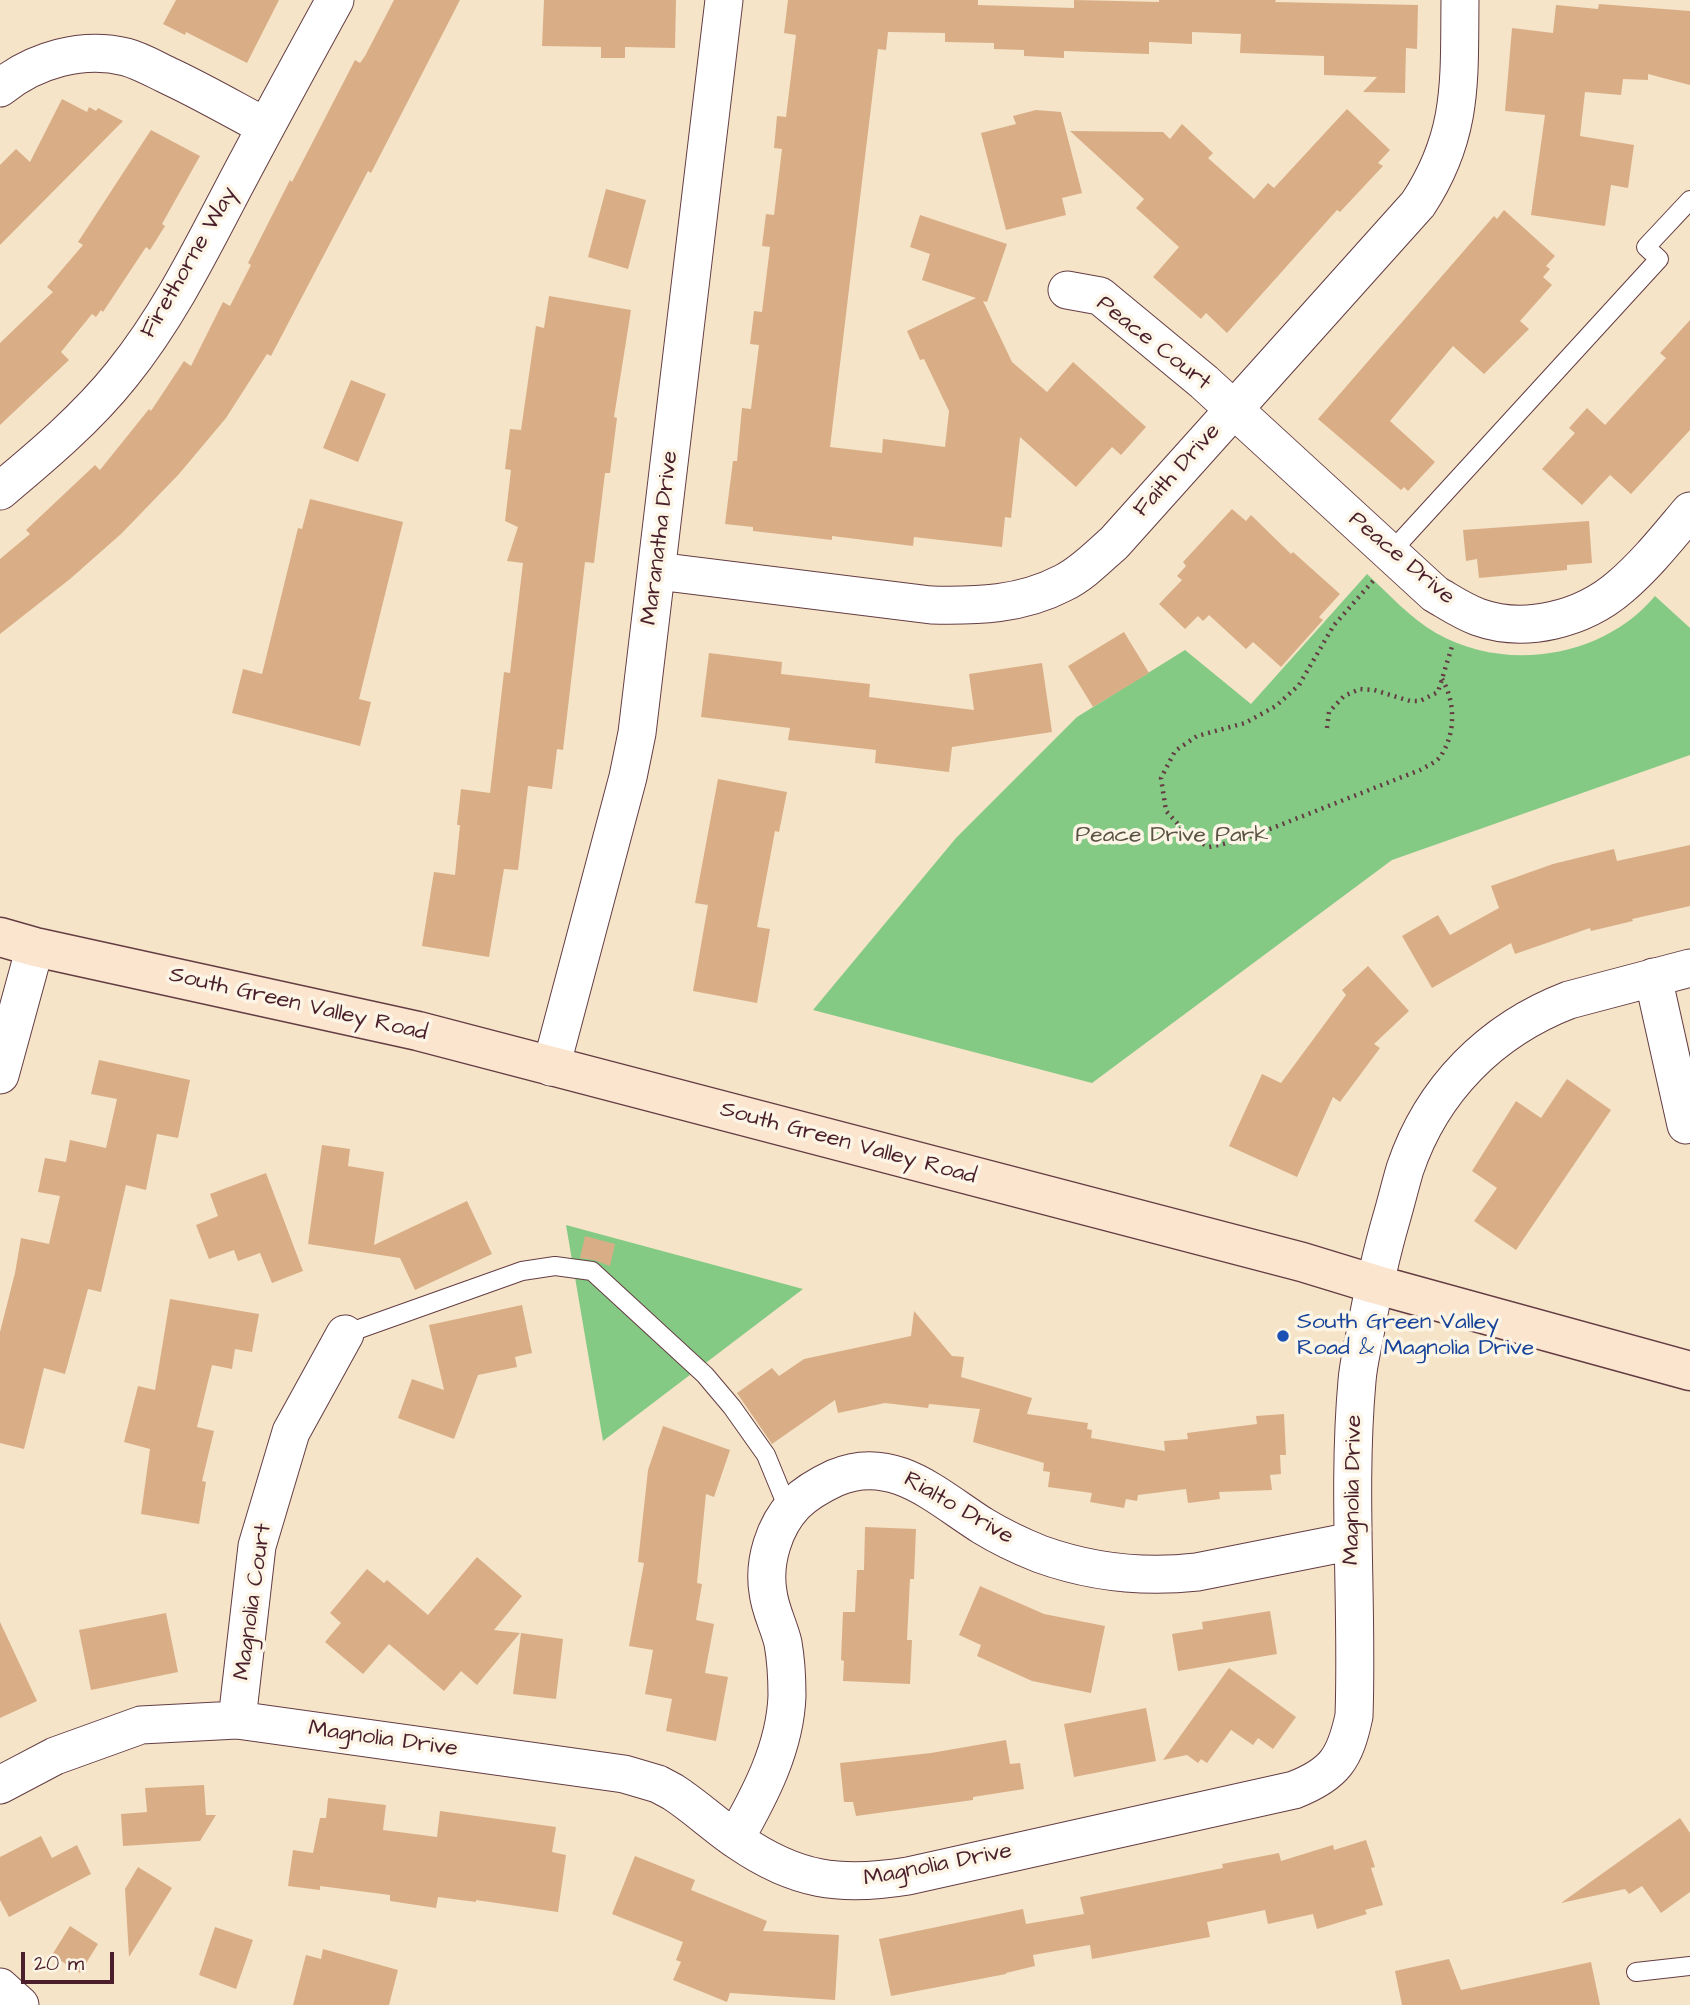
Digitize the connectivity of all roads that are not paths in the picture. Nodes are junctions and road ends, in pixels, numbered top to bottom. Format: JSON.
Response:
{"nodes":[{"id":1,"x":335,"y":0,"type":"edge"},
{"id":2,"x":724,"y":0,"type":"edge"},
{"id":3,"x":1460,"y":0,"type":"edge"},
{"id":4,"x":0,"y":88,"type":"edge"},
{"id":5,"x":266,"y":127,"type":"junction"},
{"id":6,"x":1690,"y":200,"type":"edge"},
{"id":7,"x":1067,"y":290,"type":"dead end"},
{"id":8,"x":1233,"y":410,"type":"junction"},
{"id":9,"x":0,"y":491,"type":"edge"},
{"id":10,"x":1690,"y":511,"type":"edge"},
{"id":11,"x":1392,"y":555,"type":"junction"},
{"id":12,"x":657,"y":571,"type":"junction"},
{"id":13,"x":18,"y":942,"type":"edge"},
{"id":14,"x":1690,"y":968,"type":"edge"},
{"id":15,"x":1653,"y":977,"type":"junction"},
{"id":16,"x":551,"y":1067,"type":"junction"},
{"id":17,"x":0,"y":1075,"type":"edge"},
{"id":18,"x":1686,"y":1125,"type":"dead end"},
{"id":19,"x":1374,"y":1284,"type":"junction"},
{"id":20,"x":345,"y":1334,"type":"joint"},
{"id":21,"x":1690,"y":1371,"type":"edge"},
{"id":22,"x":789,"y":1511,"type":"junction"},
{"id":23,"x":1353,"y":1541,"type":"junction"},
{"id":24,"x":237,"y":1720,"type":"junction"},
{"id":25,"x":0,"y":1785,"type":"edge"},
{"id":26,"x":735,"y":1839,"type":"junction"},
{"id":27,"x":1690,"y":1966,"type":"edge"},
{"id":28,"x":1636,"y":1972,"type":"dead end"},
{"id":29,"x":0,"y":1987,"type":"edge"},
{"id":30,"x":20,"y":2005,"type":"edge"}],
"edges":[{"from":1,"to":5,"type":"street","name":"Firethorne Way"},
{"from":2,"to":12,"type":"street","name":"Maranatha Drive"},
{"from":3,"to":8,"type":"street","name":"Faith Drive"},
{"from":4,"to":5,"type":"street"},
{"from":5,"to":9,"type":"street","name":"Firethorne Way"},
{"from":6,"to":11,"type":"lane"},
{"from":7,"to":8,"type":"street","name":"Peace Court"},
{"from":8,"to":11,"type":"street","name":"Peace Drive"},
{"from":8,"to":12,"type":"street","name":"Faith Drive"},
{"from":10,"to":11,"type":"street","name":"Peace Drive"},
{"from":12,"to":16,"type":"street","name":"Maranatha Drive"},
{"from":13,"to":16,"type":"main road","name":"South Green Valley Road"},
{"from":13,"to":17,"type":"street"},
{"from":14,"to":15,"type":"street","name":"Magnolia Drive"},
{"from":15,"to":18,"type":"street"},
{"from":15,"to":19,"type":"street","name":"Magnolia Drive"},
{"from":16,"to":19,"type":"main road","name":"South Green Valley Road"},
{"from":19,"to":21,"type":"main road","name":"South Green Valley Road"},
{"from":19,"to":23,"type":"street","name":"Magnolia Drive"},
{"from":20,"to":22,"type":"lane"},
{"from":20,"to":24,"type":"street","name":"Magnolia Court"},
{"from":22,"to":23,"type":"street","name":"Rialto Drive"},
{"from":22,"to":26,"type":"street","name":"Rialto Drive"},
{"from":23,"to":26,"type":"street","name":"Magnolia Drive"},
{"from":24,"to":25,"type":"street","name":"Magnolia Drive"},
{"from":24,"to":26,"type":"street","name":"Magnolia Drive"},
{"from":27,"to":28,"type":"lane"},
{"from":29,"to":30,"type":"street"}]}
